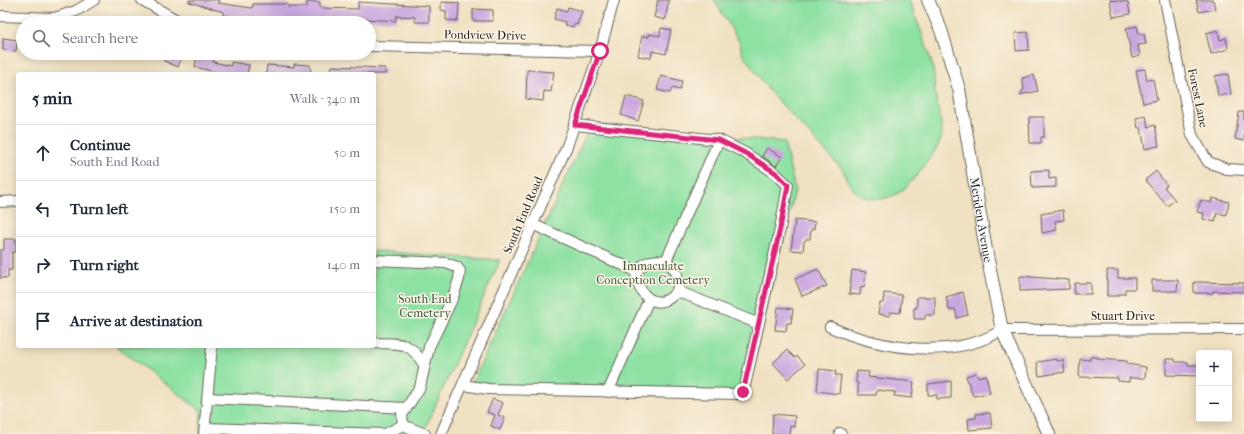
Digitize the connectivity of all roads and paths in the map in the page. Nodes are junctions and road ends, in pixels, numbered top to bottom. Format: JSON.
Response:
{"nodes":[{"id":1,"x":94,"y":0,"type":"edge"},
{"id":2,"x":142,"y":0,"type":"edge"},
{"id":3,"x":614,"y":0,"type":"edge"},
{"id":4,"x":928,"y":0,"type":"edge"},
{"id":5,"x":1165,"y":0,"type":"edge"},
{"id":6,"x":0,"y":16,"type":"edge"},
{"id":7,"x":60,"y":16,"type":"edge"},
{"id":8,"x":170,"y":16,"type":"edge"},
{"id":9,"x":16,"y":17,"type":"edge"},
{"id":10,"x":376,"y":46,"type":"edge"},
{"id":11,"x":600,"y":51,"type":"junction"},
{"id":12,"x":575,"y":125,"type":"junction"},
{"id":13,"x":719,"y":140,"type":"junction"},
{"id":14,"x":1244,"y":170,"type":"edge"},
{"id":15,"x":16,"y":201,"type":"edge"},
{"id":16,"x":0,"y":202,"type":"edge"},
{"id":17,"x":532,"y":224,"type":"junction"},
{"id":18,"x":376,"y":260,"type":"edge"},
{"id":19,"x":666,"y":261,"type":"junction"},
{"id":20,"x":636,"y":271,"type":"junction"},
{"id":21,"x":677,"y":291,"type":"junction"},
{"id":22,"x":649,"y":299,"type":"junction"},
{"id":23,"x":759,"y":324,"type":"junction"},
{"id":24,"x":830,"y":327,"type":"dead end"},
{"id":25,"x":1244,"y":329,"type":"edge"},
{"id":26,"x":1002,"y":330,"type":"junction"},
{"id":27,"x":431,"y":342,"type":"junction"},
{"id":28,"x":376,"y":343,"type":"edge"},
{"id":29,"x":406,"y":345,"type":"junction"},
{"id":30,"x":212,"y":348,"type":"edge"},
{"id":31,"x":424,"y":365,"type":"junction"},
{"id":32,"x":463,"y":385,"type":"junction"},
{"id":33,"x":608,"y":392,"type":"junction"},
{"id":34,"x":208,"y":398,"type":"junction"},
{"id":35,"x":404,"y":416,"type":"junction"},
{"id":36,"x":204,"y":431,"type":"edge"},
{"id":37,"x":385,"y":434,"type":"edge"},
{"id":38,"x":425,"y":434,"type":"edge"},
{"id":39,"x":441,"y":434,"type":"edge"},
{"id":40,"x":1049,"y":434,"type":"edge"}],
"edges":[{"from":1,"to":7,"type":"street"},
{"from":2,"to":8,"type":"street"},
{"from":3,"to":11,"type":"street","name":"South End Road"},
{"from":4,"to":26,"type":"main road","name":"Meriden Avenue"},
{"from":5,"to":14,"type":"street","name":"Forest Lane"},
{"from":6,"to":9,"type":"street"},
{"from":10,"to":11,"type":"street","name":"Pondview Drive"},
{"from":11,"to":12,"type":"street","name":"South End Road"},
{"from":12,"to":13,"type":"street"},
{"from":12,"to":17,"type":"street","name":"South End Road"},
{"from":13,"to":19,"type":"street"},
{"from":13,"to":23,"type":"street"},
{"from":15,"to":16,"type":"street"},
{"from":17,"to":20,"type":"street"},
{"from":17,"to":32,"type":"street","name":"South End Road"},
{"from":18,"to":27,"type":"street"},
{"from":19,"to":20,"type":"street"},
{"from":19,"to":21,"type":"street"},
{"from":20,"to":22,"type":"street"},
{"from":21,"to":22,"type":"street"},
{"from":21,"to":23,"type":"street"},
{"from":22,"to":33,"type":"street"},
{"from":23,"to":33,"type":"street"},
{"from":24,"to":26,"type":"street"},
{"from":25,"to":26,"type":"street","name":"Stuart Drive"},
{"from":26,"to":40,"type":"main road","name":"Meriden Avenue"},
{"from":27,"to":29,"type":"street"},
{"from":27,"to":31,"type":"street"},
{"from":28,"to":29,"type":"street"},
{"from":29,"to":31,"type":"street"},
{"from":30,"to":34,"type":"street"},
{"from":31,"to":35,"type":"street"},
{"from":32,"to":33,"type":"street"},
{"from":32,"to":39,"type":"street","name":"South End Road"},
{"from":34,"to":35,"type":"street"},
{"from":34,"to":36,"type":"street"},
{"from":35,"to":37,"type":"street"},
{"from":35,"to":38,"type":"street"},
{"from":36,"to":37,"type":"street"}]}
